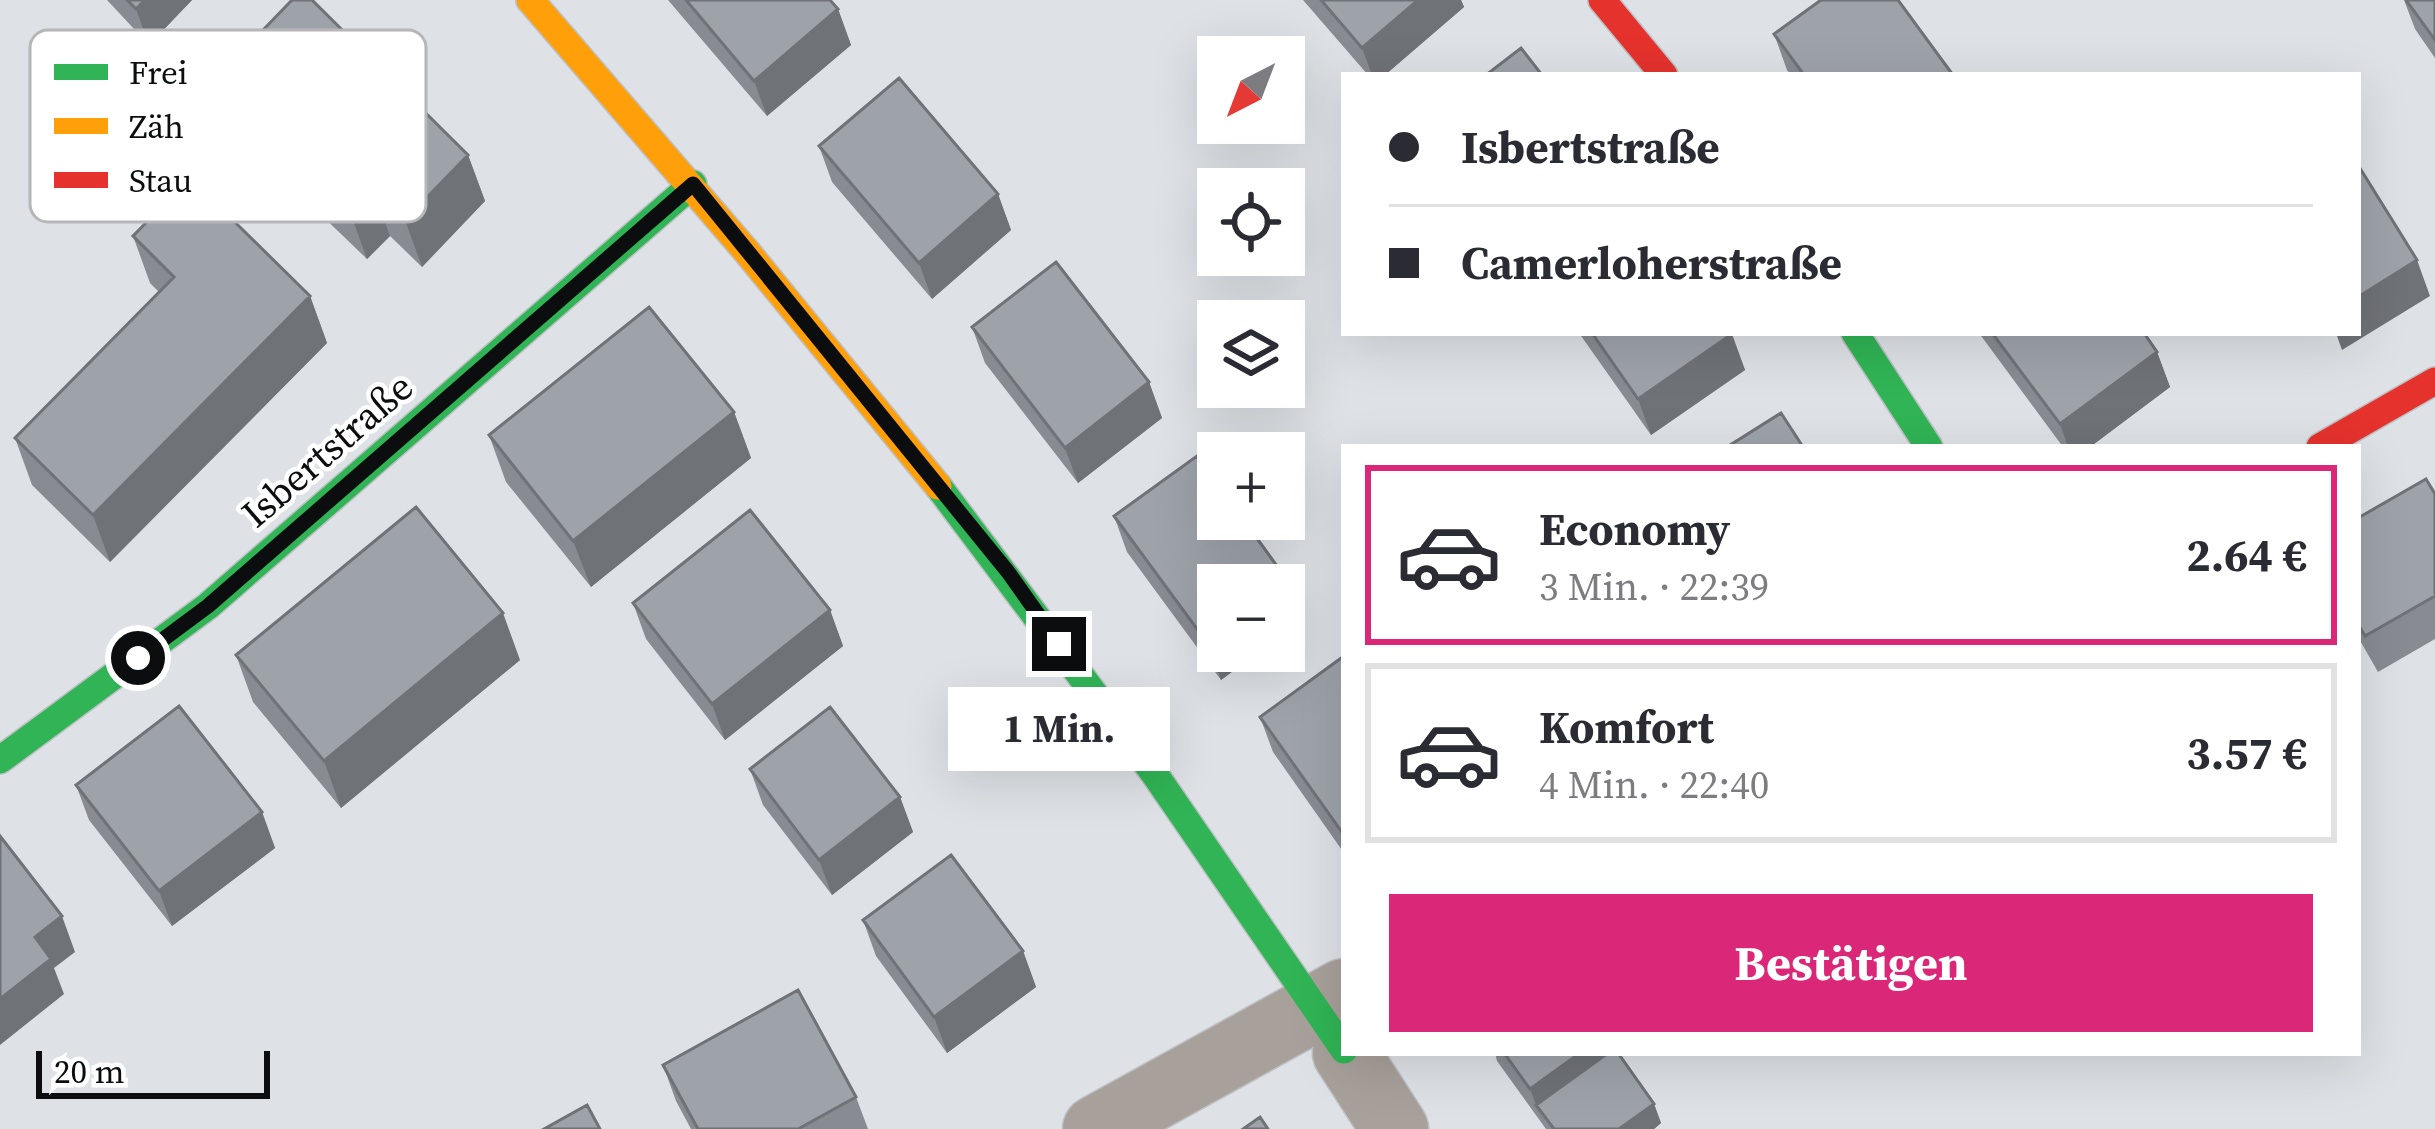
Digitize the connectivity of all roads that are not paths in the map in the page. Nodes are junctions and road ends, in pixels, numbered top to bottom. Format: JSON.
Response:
{"nodes":[{"id":1,"x":530,"y":0,"type":"edge"},
{"id":2,"x":1602,"y":0,"type":"edge"},
{"id":3,"x":1662,"y":72,"type":"edge"},
{"id":4,"x":693,"y":184,"type":"junction"},
{"id":5,"x":1857,"y":336,"type":"edge"},
{"id":6,"x":2435,"y":381,"type":"edge"},
{"id":7,"x":1927,"y":444,"type":"edge"},
{"id":8,"x":2325,"y":444,"type":"edge"},
{"id":9,"x":0,"y":760,"type":"edge"},
{"id":10,"x":1337,"y":1026,"type":"edge"},
{"id":11,"x":1354,"y":1056,"type":"edge"},
{"id":12,"x":1096,"y":1129,"type":"edge"},
{"id":13,"x":1395,"y":1129,"type":"edge"}],
"edges":[{"from":1,"to":4,"type":"street"},
{"from":2,"to":3,"type":"street"},
{"from":4,"to":9,"type":"street","name":"Isbertstraße"},
{"from":4,"to":10,"type":"street"},
{"from":5,"to":7,"type":"street"},
{"from":6,"to":8,"type":"street"},
{"from":10,"to":12,"type":"street"},
{"from":11,"to":13,"type":"street"}]}
